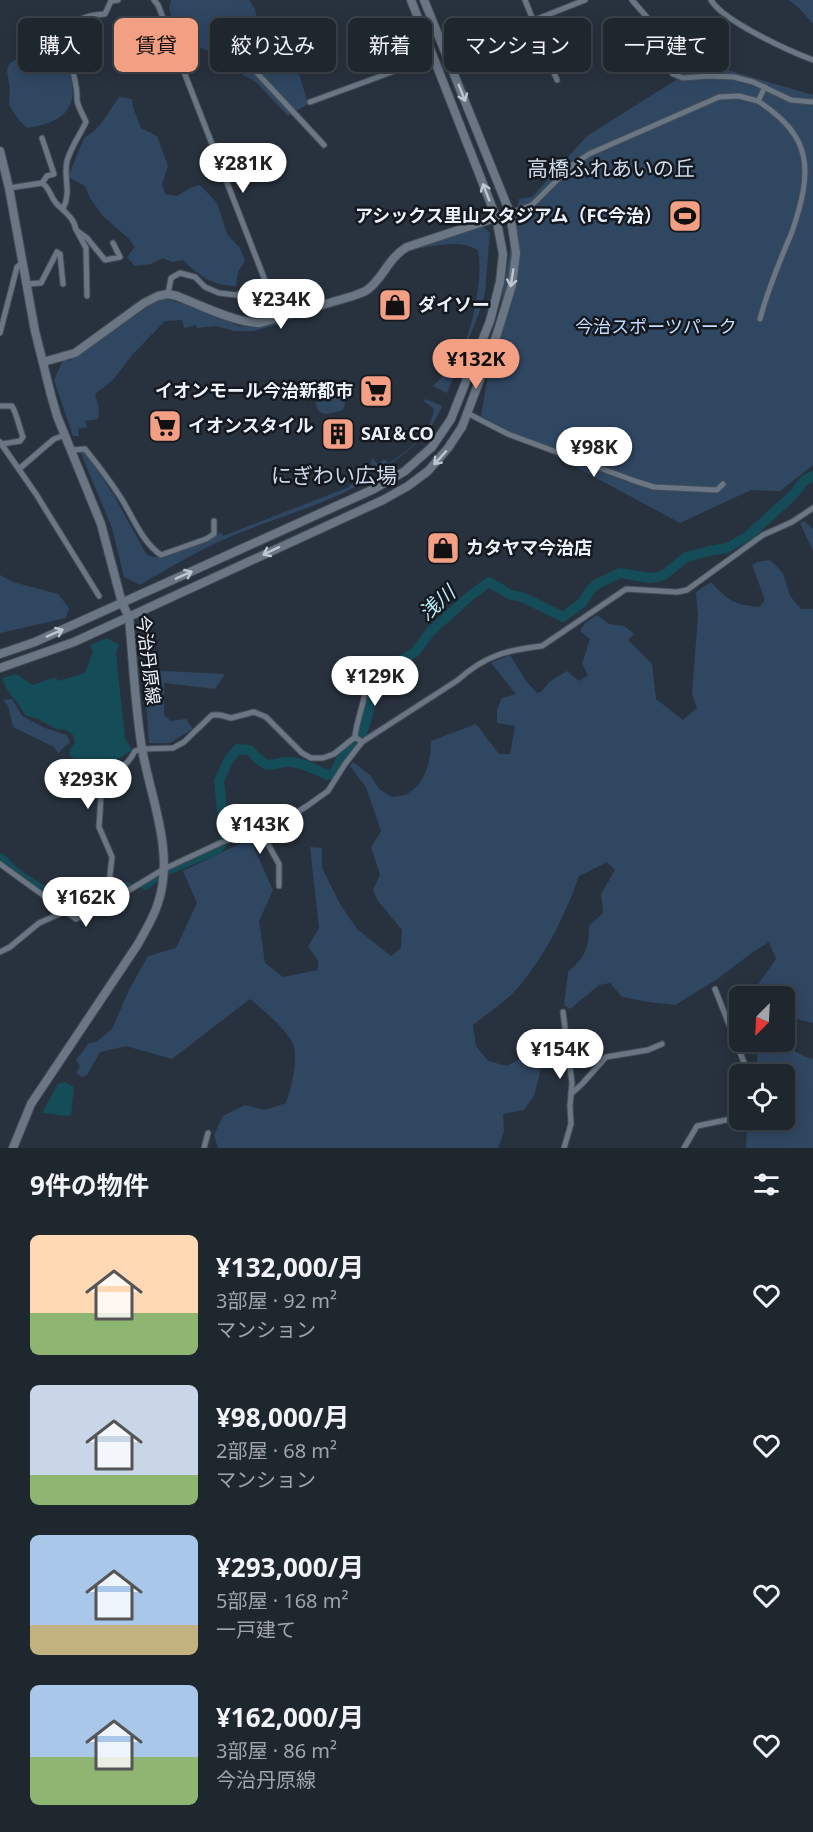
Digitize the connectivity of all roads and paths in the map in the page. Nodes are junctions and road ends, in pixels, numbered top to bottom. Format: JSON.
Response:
{"nodes":[{"id":1,"x":118,"y":0,"type":"edge"},
{"id":2,"x":154,"y":0,"type":"edge"},
{"id":3,"x":411,"y":0,"type":"edge"},
{"id":4,"x":424,"y":0,"type":"edge"},
{"id":5,"x":525,"y":0,"type":"edge"},
{"id":6,"x":585,"y":0,"type":"edge"},
{"id":7,"x":632,"y":0,"type":"edge"},
{"id":8,"x":711,"y":0,"type":"edge"},
{"id":9,"x":110,"y":1,"type":"edge"},
{"id":10,"x":532,"y":18,"type":"edge"},
{"id":11,"x":538,"y":18,"type":"edge"},
{"id":12,"x":444,"y":50,"type":"edge"},
{"id":13,"x":433,"y":57,"type":"junction"},
{"id":14,"x":813,"y":60,"type":"edge"},
{"id":15,"x":257,"y":72,"type":"dead end"},
{"id":16,"x":453,"y":72,"type":"edge"},
{"id":17,"x":554,"y":72,"type":"edge"},
{"id":18,"x":557,"y":80,"type":"dead end"},
{"id":19,"x":765,"y":87,"type":"junction"},
{"id":20,"x":310,"y":102,"type":"dead end"},
{"id":21,"x":758,"y":102,"type":"junction"},
{"id":22,"x":813,"y":102,"type":"edge"},
{"id":23,"x":42,"y":138,"type":"dead end"},
{"id":24,"x":324,"y":145,"type":"dead end"},
{"id":25,"x":0,"y":151,"type":"edge"},
{"id":26,"x":42,"y":183,"type":"junction"},
{"id":27,"x":9,"y":188,"type":"junction"},
{"id":28,"x":63,"y":209,"type":"junction"},
{"id":29,"x":510,"y":213,"type":"junction"},
{"id":30,"x":496,"y":217,"type":"junction"},
{"id":31,"x":76,"y":230,"type":"junction"},
{"id":32,"x":112,"y":243,"type":"dead end"},
{"id":33,"x":22,"y":263,"type":"junction"},
{"id":34,"x":27,"y":284,"type":"junction"},
{"id":35,"x":63,"y":284,"type":"dead end"},
{"id":36,"x":168,"y":294,"type":"junction"},
{"id":37,"x":87,"y":296,"type":"dead end"},
{"id":38,"x":760,"y":319,"type":"dead end"},
{"id":39,"x":0,"y":333,"type":"edge"},
{"id":40,"x":43,"y":362,"type":"junction"},
{"id":41,"x":0,"y":406,"type":"edge"},
{"id":42,"x":467,"y":413,"type":"junction"},
{"id":43,"x":65,"y":435,"type":"junction"},
{"id":44,"x":1,"y":443,"type":"edge"},
{"id":45,"x":71,"y":450,"type":"junction"},
{"id":46,"x":19,"y":469,"type":"junction"},
{"id":47,"x":723,"y":484,"type":"dead end"},
{"id":48,"x":813,"y":508,"type":"edge"},
{"id":49,"x":214,"y":521,"type":"dead end"},
{"id":50,"x":99,"y":596,"type":"dead end"},
{"id":51,"x":122,"y":603,"type":"junction"},
{"id":52,"x":129,"y":617,"type":"junction"},
{"id":53,"x":0,"y":654,"type":"edge"},
{"id":54,"x":0,"y":668,"type":"edge"},
{"id":55,"x":366,"y":678,"type":"dead end"},
{"id":56,"x":355,"y":737,"type":"junction"},
{"id":57,"x":362,"y":742,"type":"junction"},
{"id":58,"x":142,"y":749,"type":"junction"},
{"id":59,"x":267,"y":828,"type":"junction"},
{"id":60,"x":0,"y":864,"type":"edge"},
{"id":61,"x":164,"y":869,"type":"junction"},
{"id":62,"x":279,"y":886,"type":"dead end"},
{"id":63,"x":108,"y":903,"type":"junction"},
{"id":64,"x":64,"y":912,"type":"junction"},
{"id":65,"x":0,"y":952,"type":"edge"},
{"id":66,"x":715,"y":989,"type":"dead end"},
{"id":67,"x":563,"y":1012,"type":"dead end"},
{"id":68,"x":662,"y":1044,"type":"dead end"},
{"id":69,"x":745,"y":1064,"type":"edge"},
{"id":70,"x":571,"y":1094,"type":"junction"},
{"id":71,"x":729,"y":1119,"type":"edge"},
{"id":72,"x":208,"y":1133,"type":"dead end"},
{"id":73,"x":13,"y":1148,"type":"edge"},
{"id":74,"x":204,"y":1148,"type":"edge"},
{"id":75,"x":564,"y":1148,"type":"edge"},
{"id":76,"x":684,"y":1148,"type":"edge"}],
"edges":[{"from":1,"to":9,"type":"street"},
{"from":2,"to":36,"type":"street"},
{"from":3,"to":13,"type":"street"},
{"from":4,"to":12,"type":"street"},
{"from":5,"to":10,"type":"street"},
{"from":6,"to":11,"type":"street"},
{"from":7,"to":19,"type":"street"},
{"from":8,"to":14,"type":"street"},
{"from":9,"to":28,"type":"street"},
{"from":13,"to":20,"type":"street"},
{"from":30,"to":13,"type":"street","one_way":true},
{"from":15,"to":24,"type":"street"},
{"from":16,"to":29,"type":"street","one_way":true},
{"from":17,"to":18,"type":"street"},
{"from":19,"to":21,"type":"street"},
{"from":19,"to":22,"type":"street"},
{"from":21,"to":29,"type":"street"},
{"from":21,"to":38,"type":"street"},
{"from":23,"to":26,"type":"street"},
{"from":25,"to":27,"type":"street","name":"今治丹原線"},
{"from":26,"to":27,"type":"street"},
{"from":26,"to":28,"type":"street"},
{"from":27,"to":33,"type":"street","name":"今治丹原線"},
{"from":28,"to":31,"type":"street"},
{"from":29,"to":30,"type":"street"},
{"from":29,"to":42,"type":"street","one_way":true},
{"from":30,"to":36,"type":"street"},
{"from":51,"to":30,"type":"street","one_way":true},
{"from":31,"to":32,"type":"street"},
{"from":31,"to":37,"type":"street"},
{"from":33,"to":34,"type":"street","name":"今治丹原線"},
{"from":33,"to":39,"type":"street"},
{"from":34,"to":35,"type":"street"},
{"from":34,"to":40,"type":"street","name":"今治丹原線"},
{"from":36,"to":40,"type":"street"},
{"from":40,"to":43,"type":"street","name":"今治丹原線"},
{"from":41,"to":44,"type":"street"},
{"from":42,"to":47,"type":"street"},
{"from":42,"to":52,"type":"street","one_way":true},
{"from":43,"to":45,"type":"street","name":"今治丹原線"},
{"from":43,"to":46,"type":"street"},
{"from":44,"to":46,"type":"street"},
{"from":45,"to":49,"type":"street"},
{"from":45,"to":51,"type":"street","name":"今治丹原線"},
{"from":46,"to":50,"type":"street"},
{"from":48,"to":57,"type":"street"},
{"from":51,"to":52,"type":"street","name":"今治丹原線"},
{"from":53,"to":51,"type":"street","one_way":true},
{"from":52,"to":54,"type":"street"},
{"from":52,"to":58,"type":"street","name":"今治丹原線"},
{"from":55,"to":56,"type":"street"},
{"from":56,"to":57,"type":"street"},
{"from":56,"to":58,"type":"street"},
{"from":57,"to":59,"type":"street"},
{"from":58,"to":61,"type":"street","name":"今治丹原線"},
{"from":58,"to":63,"type":"street"},
{"from":59,"to":61,"type":"street"},
{"from":59,"to":62,"type":"street"},
{"from":60,"to":64,"type":"street"},
{"from":61,"to":63,"type":"street"},
{"from":61,"to":73,"type":"street","name":"今治丹原線"},
{"from":63,"to":64,"type":"street"},
{"from":64,"to":65,"type":"street"},
{"from":66,"to":69,"type":"street"},
{"from":67,"to":70,"type":"street"},
{"from":68,"to":70,"type":"street"},
{"from":70,"to":75,"type":"street"},
{"from":71,"to":76,"type":"street"},
{"from":72,"to":74,"type":"street"}]}
